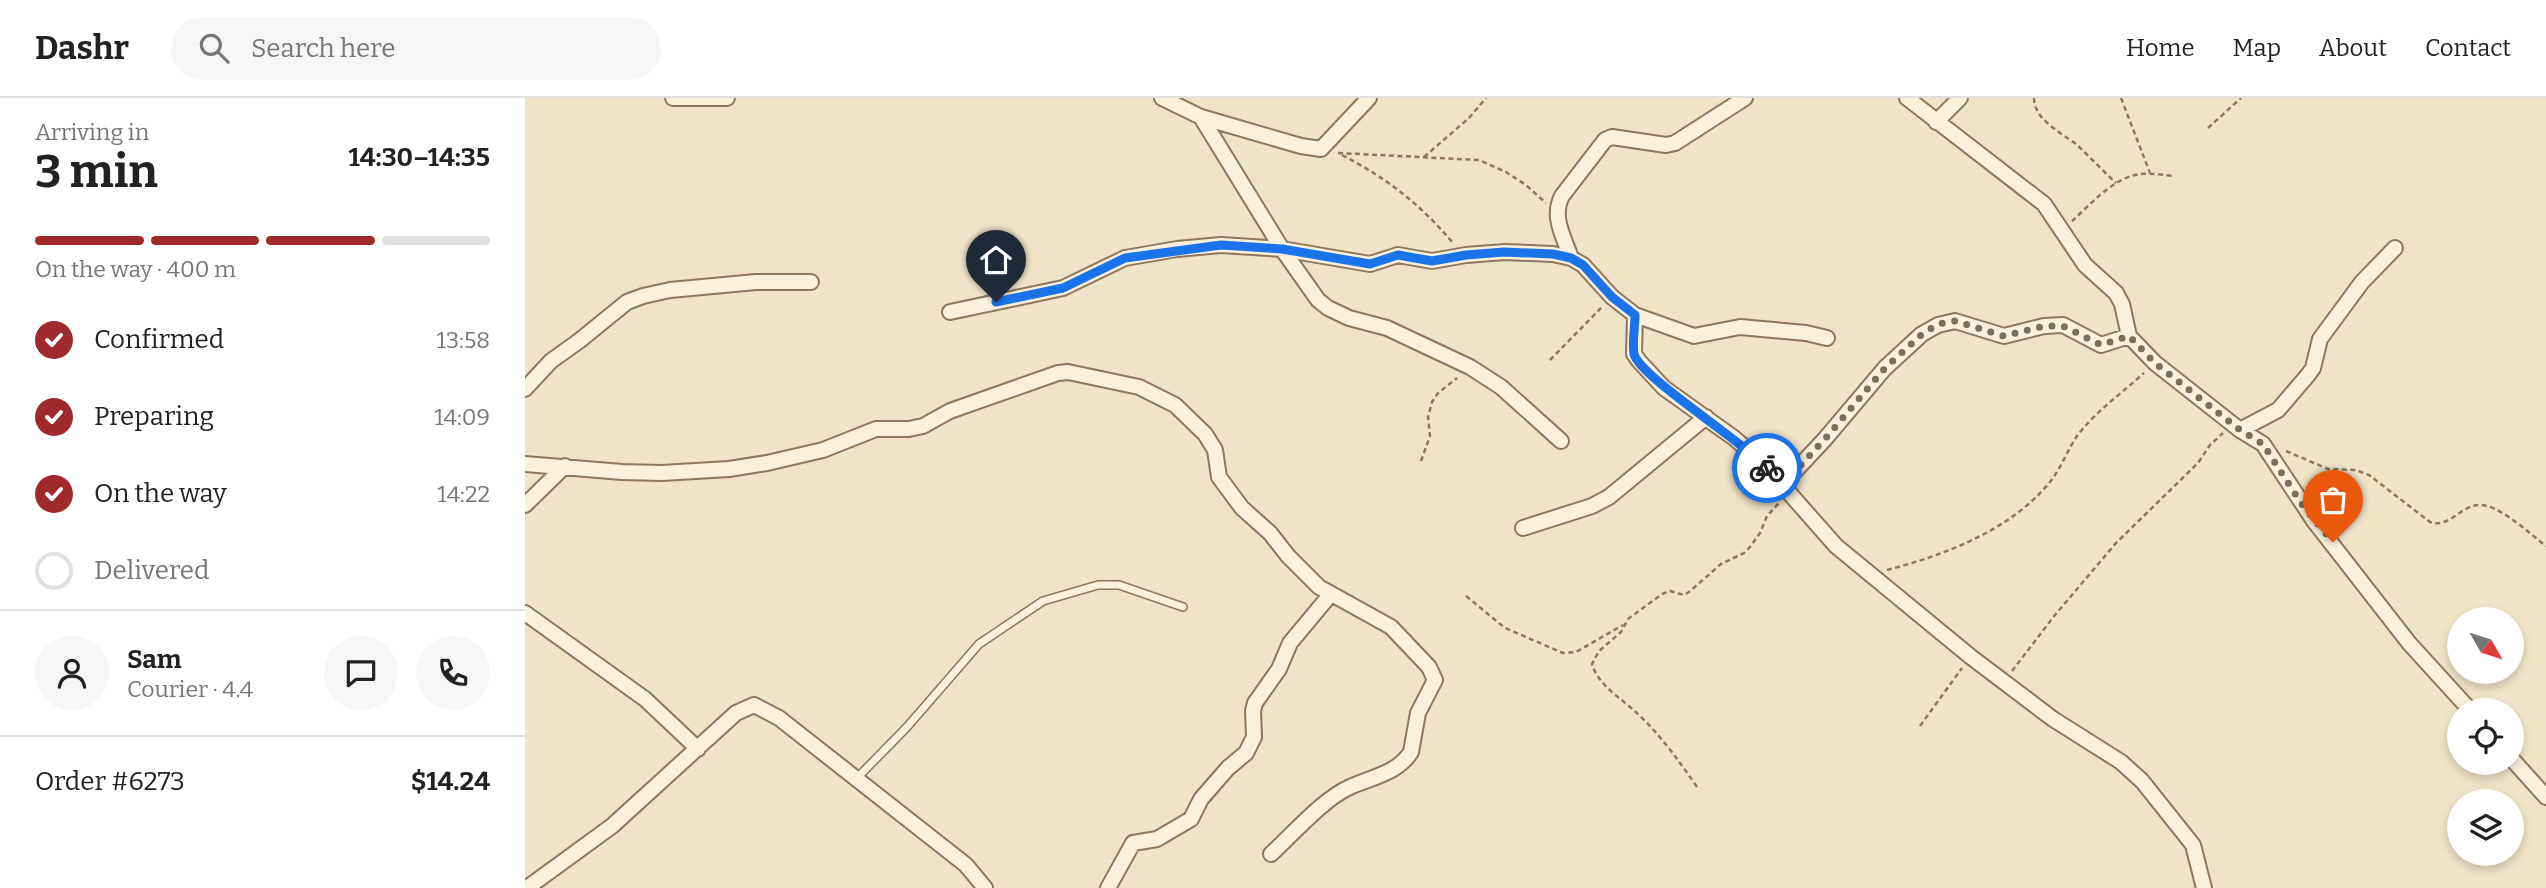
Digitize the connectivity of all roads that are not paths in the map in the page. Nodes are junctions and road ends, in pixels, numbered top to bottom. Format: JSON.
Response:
{"nodes":[{"id":1,"x":673,"y":98,"type":"edge"},
{"id":2,"x":727,"y":98,"type":"edge"},
{"id":3,"x":1162,"y":98,"type":"edge"},
{"id":4,"x":1369,"y":98,"type":"edge"},
{"id":5,"x":1745,"y":98,"type":"edge"},
{"id":6,"x":1907,"y":98,"type":"edge"},
{"id":7,"x":1960,"y":98,"type":"edge"},
{"id":8,"x":1201,"y":117,"type":"junction"},
{"id":9,"x":1936,"y":122,"type":"junction"},
{"id":10,"x":2395,"y":248,"type":"dead end"},
{"id":11,"x":1282,"y":249,"type":"junction"},
{"id":12,"x":1571,"y":258,"type":"junction"},
{"id":13,"x":811,"y":282,"type":"dead end"},
{"id":14,"x":950,"y":312,"type":"dead end"},
{"id":15,"x":1635,"y":315,"type":"junction"},
{"id":16,"x":2129,"y":336,"type":"junction"},
{"id":17,"x":1827,"y":338,"type":"dead end"},
{"id":18,"x":525,"y":389,"type":"edge"},
{"id":19,"x":1706,"y":417,"type":"junction"},
{"id":20,"x":2237,"y":427,"type":"junction"},
{"id":21,"x":1561,"y":441,"type":"dead end"},
{"id":22,"x":525,"y":464,"type":"edge"},
{"id":23,"x":565,"y":466,"type":"junction"},
{"id":24,"x":1785,"y":489,"type":"junction"},
{"id":25,"x":525,"y":505,"type":"edge"},
{"id":26,"x":1523,"y":528,"type":"dead end"},
{"id":27,"x":1330,"y":595,"type":"junction"},
{"id":28,"x":1184,"y":607,"type":"dead end"},
{"id":29,"x":525,"y":613,"type":"edge"},
{"id":30,"x":2459,"y":698,"type":"edge"},
{"id":31,"x":698,"y":749,"type":"junction"},
{"id":32,"x":2524,"y":772,"type":"edge"},
{"id":33,"x":856,"y":779,"type":"junction"},
{"id":34,"x":2546,"y":797,"type":"edge"},
{"id":35,"x":1271,"y":854,"type":"dead end"},
{"id":36,"x":535,"y":886,"type":"edge"},
{"id":37,"x":985,"y":888,"type":"edge"},
{"id":38,"x":1108,"y":888,"type":"edge"},
{"id":39,"x":2204,"y":888,"type":"edge"}],
"edges":[{"from":1,"to":2,"type":"street"},
{"from":3,"to":8,"type":"street"},
{"from":4,"to":8,"type":"street"},
{"from":5,"to":12,"type":"street"},
{"from":6,"to":9,"type":"street"},
{"from":7,"to":9,"type":"street"},
{"from":8,"to":11,"type":"street"},
{"from":9,"to":16,"type":"street"},
{"from":10,"to":20,"type":"street"},
{"from":11,"to":12,"type":"street"},
{"from":11,"to":14,"type":"street"},
{"from":11,"to":21,"type":"street"},
{"from":12,"to":15,"type":"street"},
{"from":13,"to":18,"type":"street"},
{"from":15,"to":17,"type":"street"},
{"from":15,"to":19,"type":"street"},
{"from":16,"to":20,"type":"street"},
{"from":16,"to":24,"type":"street"},
{"from":19,"to":24,"type":"street"},
{"from":19,"to":26,"type":"street"},
{"from":20,"to":30,"type":"street"},
{"from":22,"to":23,"type":"street"},
{"from":23,"to":25,"type":"street"},
{"from":23,"to":27,"type":"street"},
{"from":24,"to":39,"type":"street"},
{"from":27,"to":35,"type":"street"},
{"from":27,"to":38,"type":"street"},
{"from":28,"to":33,"type":"lane"},
{"from":29,"to":31,"type":"street"},
{"from":31,"to":33,"type":"street"},
{"from":31,"to":36,"type":"street"},
{"from":32,"to":34,"type":"street"},
{"from":33,"to":37,"type":"street"}]}
